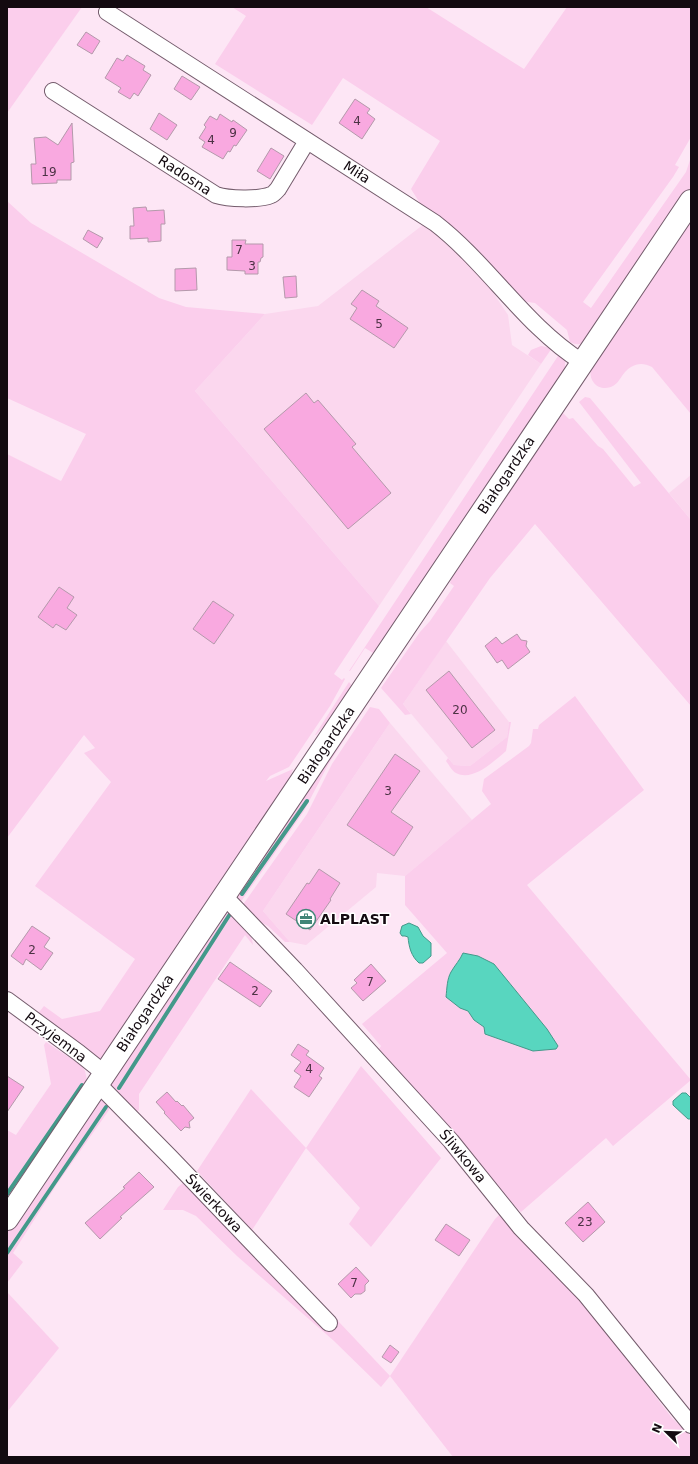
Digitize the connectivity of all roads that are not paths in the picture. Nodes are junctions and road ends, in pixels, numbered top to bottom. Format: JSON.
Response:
{"nodes":[{"id":1,"x":107,"y":12,"type":"dead end"},
{"id":2,"x":53,"y":91,"type":"dead end"},
{"id":3,"x":306,"y":141,"type":"junction"},
{"id":4,"x":691,"y":201,"type":"edge"},
{"id":5,"x":582,"y":362,"type":"junction"},
{"id":6,"x":224,"y":896,"type":"junction"},
{"id":7,"x":7,"y":1000,"type":"edge"},
{"id":8,"x":101,"y":1079,"type":"junction"},
{"id":9,"x":7,"y":1219,"type":"edge"},
{"id":10,"x":329,"y":1323,"type":"dead end"},
{"id":11,"x":691,"y":1425,"type":"edge"}],
"edges":[{"from":1,"to":3,"type":"street","name":"Miła"},
{"from":2,"to":3,"type":"street","name":"Radosna"},
{"from":3,"to":5,"type":"street","name":"Miła"},
{"from":4,"to":5,"type":"main road","name":"Białogardzka"},
{"from":5,"to":6,"type":"main road","name":"Białogardzka"},
{"from":6,"to":8,"type":"main road","name":"Białogardzka"},
{"from":6,"to":11,"type":"street","name":"Śliwkowa"},
{"from":7,"to":8,"type":"street","name":"Przyjemna"},
{"from":8,"to":9,"type":"main road","name":"Białogardzka"},
{"from":8,"to":10,"type":"street","name":"Świerkowa"}]}
